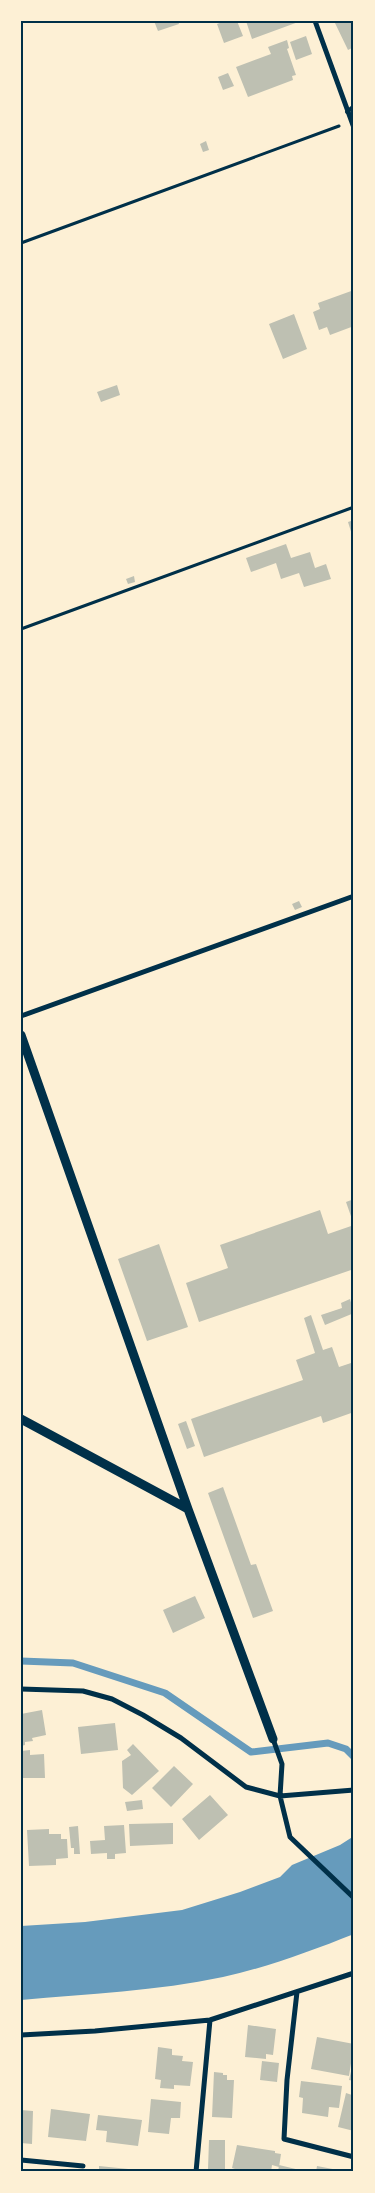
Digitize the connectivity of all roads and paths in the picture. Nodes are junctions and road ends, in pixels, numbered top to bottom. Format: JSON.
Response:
{"nodes":[{"id":1,"x":315,"y":21,"type":"edge"},
{"id":2,"x":354,"y":106,"type":"edge"},
{"id":3,"x":347,"y":112,"type":"junction"},
{"id":4,"x":351,"y":121,"type":"junction"},
{"id":5,"x":354,"y":128,"type":"edge"},
{"id":6,"x":21,"y":242,"type":"edge"},
{"id":7,"x":354,"y":507,"type":"edge"},
{"id":8,"x":21,"y":630,"type":"edge"},
{"id":9,"x":354,"y":896,"type":"edge"},
{"id":10,"x":21,"y":1016,"type":"edge"},
{"id":11,"x":21,"y":1035,"type":"edge"},
{"id":12,"x":21,"y":1420,"type":"edge"},
{"id":13,"x":188,"y":1510,"type":"junction"},
{"id":14,"x":21,"y":1689,"type":"edge"},
{"id":15,"x":272,"y":1739,"type":"joint"},
{"id":16,"x":354,"y":1790,"type":"edge"},
{"id":17,"x":280,"y":1796,"type":"junction"},
{"id":18,"x":354,"y":1898,"type":"edge"},
{"id":19,"x":354,"y":1973,"type":"edge"},
{"id":20,"x":297,"y":1992,"type":"junction"},
{"id":21,"x":210,"y":2020,"type":"junction"},
{"id":22,"x":21,"y":2035,"type":"edge"},
{"id":23,"x":354,"y":2157,"type":"edge"},
{"id":24,"x":21,"y":2160,"type":"edge"},
{"id":25,"x":83,"y":2166,"type":"dead end"},
{"id":26,"x":196,"y":2172,"type":"edge"}],
"edges":[{"from":1,"to":3,"type":"street"},
{"from":2,"to":3,"type":"lane"},
{"from":3,"to":4,"type":"street"},
{"from":4,"to":5,"type":"street"},
{"from":4,"to":6,"type":"path"},
{"from":7,"to":8,"type":"path"},
{"from":9,"to":10,"type":"street"},
{"from":11,"to":13,"type":"street"},
{"from":12,"to":13,"type":"street"},
{"from":13,"to":15,"type":"street"},
{"from":14,"to":17,"type":"street"},
{"from":15,"to":17,"type":"street"},
{"from":16,"to":17,"type":"street"},
{"from":17,"to":18,"type":"street"},
{"from":19,"to":20,"type":"street"},
{"from":20,"to":21,"type":"street"},
{"from":20,"to":23,"type":"street"},
{"from":21,"to":22,"type":"street"},
{"from":21,"to":26,"type":"street"},
{"from":24,"to":25,"type":"street"}]}
